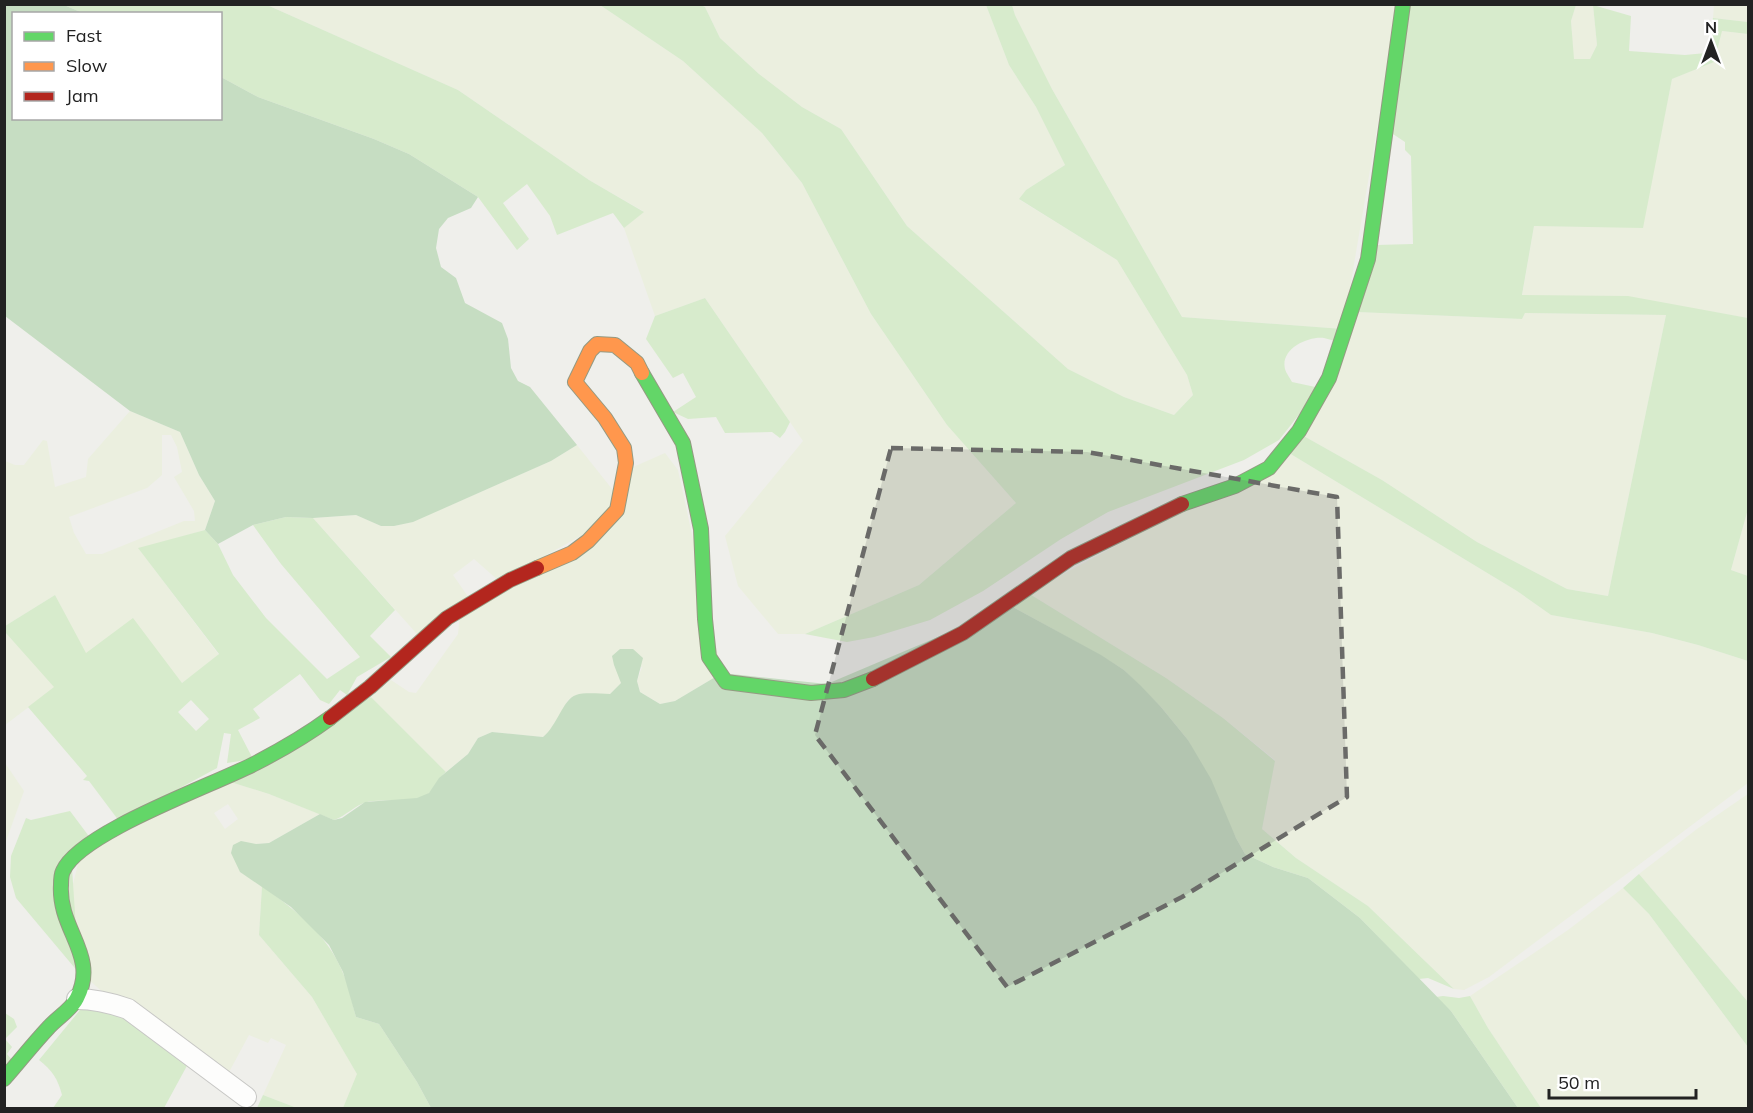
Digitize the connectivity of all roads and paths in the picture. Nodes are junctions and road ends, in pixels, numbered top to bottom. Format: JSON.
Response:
{"nodes":[{"id":1,"x":1403,"y":4,"type":"edge"},
{"id":2,"x":77,"y":999,"type":"junction"},
{"id":3,"x":4,"y":1079,"type":"edge"},
{"id":4,"x":246,"y":1097,"type":"dead end"}],
"edges":[{"from":1,"to":2,"type":"street"},
{"from":2,"to":3,"type":"street"},
{"from":2,"to":4,"type":"street"}]}
